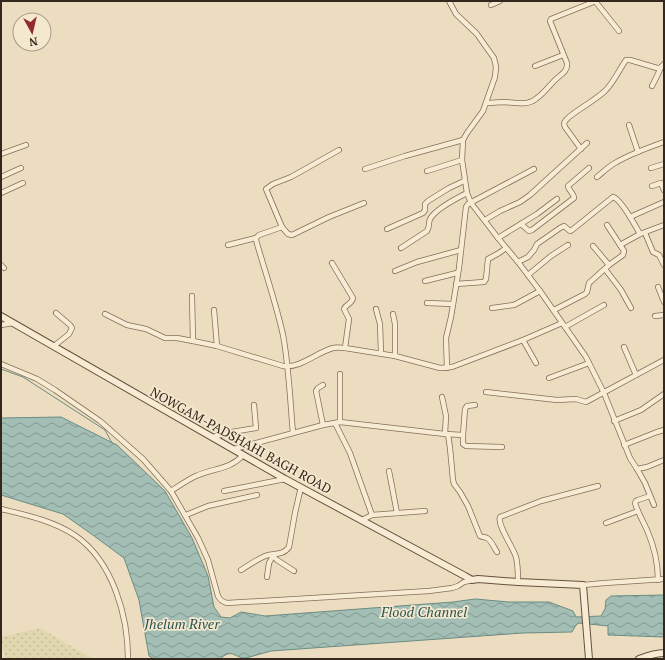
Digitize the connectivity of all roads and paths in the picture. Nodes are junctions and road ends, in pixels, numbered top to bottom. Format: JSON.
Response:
{"nodes":[{"id":1,"x":449,"y":1,"type":"edge"},
{"id":2,"x":500,"y":1,"type":"edge"},
{"id":3,"x":595,"y":1,"type":"edge"},
{"id":4,"x":589,"y":2,"type":"edge"},
{"id":5,"x":491,"y":5,"type":"dead end"},
{"id":6,"x":619,"y":30,"type":"dead end"},
{"id":7,"x":563,"y":55,"type":"junction"},
{"id":8,"x":535,"y":66,"type":"dead end"},
{"id":9,"x":662,"y":66,"type":"edge"},
{"id":10,"x":652,"y":86,"type":"dead end"},
{"id":11,"x":486,"y":103,"type":"junction"},
{"id":12,"x":629,"y":125,"type":"dead end"},
{"id":13,"x":463,"y":140,"type":"junction"},
{"id":14,"x":664,"y":142,"type":"edge"},
{"id":15,"x":587,"y":143,"type":"dead end"},
{"id":16,"x":26,"y":145,"type":"dead end"},
{"id":17,"x":581,"y":149,"type":"junction"},
{"id":18,"x":339,"y":150,"type":"dead end"},
{"id":19,"x":638,"y":152,"type":"junction"},
{"id":20,"x":1,"y":154,"type":"edge"},
{"id":21,"x":462,"y":160,"type":"junction"},
{"id":22,"x":664,"y":164,"type":"edge"},
{"id":23,"x":21,"y":168,"type":"dead end"},
{"id":24,"x":589,"y":168,"type":"dead end"},
{"id":25,"x":650,"y":168,"type":"dead end"},
{"id":26,"x":365,"y":169,"type":"dead end"},
{"id":27,"x":534,"y":169,"type":"dead end"},
{"id":28,"x":427,"y":171,"type":"dead end"},
{"id":29,"x":1,"y":177,"type":"edge"},
{"id":30,"x":597,"y":177,"type":"dead end"},
{"id":31,"x":464,"y":181,"type":"junction"},
{"id":32,"x":23,"y":183,"type":"dead end"},
{"id":33,"x":652,"y":186,"type":"dead end"},
{"id":34,"x":664,"y":190,"type":"edge"},
{"id":35,"x":1,"y":193,"type":"edge"},
{"id":36,"x":467,"y":193,"type":"junction"},
{"id":37,"x":557,"y":199,"type":"dead end"},
{"id":38,"x":664,"y":202,"type":"edge"},
{"id":39,"x":364,"y":203,"type":"dead end"},
{"id":40,"x":471,"y":203,"type":"junction"},
{"id":41,"x":630,"y":217,"type":"junction"},
{"id":42,"x":485,"y":220,"type":"junction"},
{"id":43,"x":521,"y":224,"type":"junction"},
{"id":44,"x":664,"y":225,"type":"edge"},
{"id":45,"x":607,"y":226,"type":"dead end"},
{"id":46,"x":282,"y":227,"type":"junction"},
{"id":47,"x":387,"y":229,"type":"dead end"},
{"id":48,"x":645,"y":232,"type":"junction"},
{"id":49,"x":640,"y":234,"type":"junction"},
{"id":50,"x":256,"y":238,"type":"junction"},
{"id":51,"x":498,"y":238,"type":"junction"},
{"id":52,"x":228,"y":245,"type":"dead end"},
{"id":53,"x":568,"y":245,"type":"dead end"},
{"id":54,"x":620,"y":245,"type":"junction"},
{"id":55,"x":593,"y":246,"type":"dead end"},
{"id":56,"x":401,"y":248,"type":"dead end"},
{"id":57,"x":506,"y":248,"type":"junction"},
{"id":58,"x":461,"y":250,"type":"junction"},
{"id":59,"x":518,"y":262,"type":"junction"},
{"id":60,"x":332,"y":263,"type":"dead end"},
{"id":61,"x":609,"y":265,"type":"junction"},
{"id":62,"x":664,"y":265,"type":"edge"},
{"id":63,"x":604,"y":269,"type":"junction"},
{"id":64,"x":395,"y":270,"type":"dead end"},
{"id":65,"x":458,"y":273,"type":"junction"},
{"id":66,"x":528,"y":276,"type":"junction"},
{"id":67,"x":425,"y":281,"type":"dead end"},
{"id":68,"x":456,"y":284,"type":"junction"},
{"id":69,"x":658,"y":287,"type":"dead end"},
{"id":70,"x":540,"y":291,"type":"junction"},
{"id":71,"x":192,"y":296,"type":"dead end"},
{"id":72,"x":664,"y":302,"type":"edge"},
{"id":73,"x":427,"y":303,"type":"dead end"},
{"id":74,"x":453,"y":304,"type":"junction"},
{"id":75,"x":604,"y":305,"type":"dead end"},
{"id":76,"x":492,"y":308,"type":"dead end"},
{"id":77,"x":631,"y":308,"type":"dead end"},
{"id":78,"x":376,"y":309,"type":"dead end"},
{"id":79,"x":214,"y":310,"type":"dead end"},
{"id":80,"x":554,"y":310,"type":"junction"},
{"id":81,"x":56,"y":313,"type":"dead end"},
{"id":82,"x":105,"y":314,"type":"dead end"},
{"id":83,"x":393,"y":314,"type":"dead end"},
{"id":84,"x":664,"y":314,"type":"edge"},
{"id":85,"x":1,"y":316,"type":"edge"},
{"id":86,"x":655,"y":316,"type":"dead end"},
{"id":87,"x":13,"y":323,"type":"junction"},
{"id":88,"x":562,"y":323,"type":"junction"},
{"id":89,"x":1,"y":324,"type":"edge"},
{"id":90,"x":565,"y":327,"type":"junction"},
{"id":91,"x":193,"y":340,"type":"junction"},
{"id":92,"x":523,"y":340,"type":"junction"},
{"id":93,"x":54,"y":346,"type":"junction"},
{"id":94,"x":217,"y":346,"type":"junction"},
{"id":95,"x":624,"y":347,"type":"dead end"},
{"id":96,"x":345,"y":348,"type":"junction"},
{"id":97,"x":381,"y":353,"type":"junction"},
{"id":98,"x":395,"y":356,"type":"junction"},
{"id":99,"x":664,"y":360,"type":"edge"},
{"id":100,"x":589,"y":363,"type":"junction"},
{"id":101,"x":1,"y":364,"type":"edge"},
{"id":102,"x":536,"y":364,"type":"dead end"},
{"id":103,"x":288,"y":367,"type":"junction"},
{"id":104,"x":447,"y":368,"type":"junction"},
{"id":105,"x":340,"y":374,"type":"dead end"},
{"id":106,"x":636,"y":376,"type":"junction"},
{"id":107,"x":548,"y":378,"type":"dead end"},
{"id":108,"x":324,"y":384,"type":"dead end"},
{"id":109,"x":486,"y":392,"type":"dead end"},
{"id":110,"x":604,"y":393,"type":"junction"},
{"id":111,"x":664,"y":394,"type":"edge"},
{"id":112,"x":442,"y":397,"type":"dead end"},
{"id":113,"x":254,"y":405,"type":"dead end"},
{"id":114,"x":475,"y":405,"type":"dead end"},
{"id":115,"x":614,"y":421,"type":"junction"},
{"id":116,"x":338,"y":422,"type":"junction"},
{"id":117,"x":323,"y":425,"type":"junction"},
{"id":118,"x":664,"y":430,"type":"edge"},
{"id":119,"x":293,"y":433,"type":"junction"},
{"id":120,"x":447,"y":434,"type":"junction"},
{"id":121,"x":463,"y":435,"type":"junction"},
{"id":122,"x":213,"y":437,"type":"junction"},
{"id":123,"x":624,"y":445,"type":"junction"},
{"id":124,"x":502,"y":447,"type":"dead end"},
{"id":125,"x":234,"y":449,"type":"junction"},
{"id":126,"x":243,"y":455,"type":"junction"},
{"id":127,"x":664,"y":460,"type":"edge"},
{"id":128,"x":637,"y":469,"type":"junction"},
{"id":129,"x":389,"y":471,"type":"dead end"},
{"id":130,"x":285,"y":478,"type":"junction"},
{"id":131,"x":598,"y":486,"type":"dead end"},
{"id":132,"x":301,"y":487,"type":"junction"},
{"id":133,"x":172,"y":491,"type":"junction"},
{"id":134,"x":224,"y":491,"type":"dead end"},
{"id":135,"x":257,"y":495,"type":"dead end"},
{"id":136,"x":650,"y":496,"type":"junction"},
{"id":137,"x":654,"y":505,"type":"dead end"},
{"id":138,"x":1,"y":510,"type":"edge"},
{"id":139,"x":638,"y":511,"type":"junction"},
{"id":140,"x":425,"y":512,"type":"dead end"},
{"id":141,"x":397,"y":513,"type":"junction"},
{"id":142,"x":186,"y":515,"type":"junction"},
{"id":143,"x":372,"y":515,"type":"junction"},
{"id":144,"x":362,"y":520,"type":"junction"},
{"id":145,"x":606,"y":523,"type":"dead end"},
{"id":146,"x":496,"y":552,"type":"dead end"},
{"id":147,"x":273,"y":555,"type":"junction"},
{"id":148,"x":242,"y":570,"type":"dead end"},
{"id":149,"x":294,"y":571,"type":"dead end"},
{"id":150,"x":267,"y":577,"type":"dead end"},
{"id":151,"x":472,"y":580,"type":"junction"},
{"id":152,"x":658,"y":580,"type":"junction"},
{"id":153,"x":664,"y":580,"type":"edge"},
{"id":154,"x":518,"y":582,"type":"junction"},
{"id":155,"x":584,"y":588,"type":"junction"},
{"id":156,"x":664,"y":653,"type":"edge"},
{"id":157,"x":589,"y":657,"type":"edge"},
{"id":158,"x":128,"y":659,"type":"edge"},
{"id":159,"x":639,"y":659,"type":"edge"}],
"edges":[{"from":1,"to":11,"type":"street"},
{"from":2,"to":5,"type":"street"},
{"from":3,"to":4,"type":"street"},
{"from":3,"to":6,"type":"street"},
{"from":4,"to":7,"type":"street"},
{"from":7,"to":8,"type":"street"},
{"from":7,"to":11,"type":"street"},
{"from":9,"to":10,"type":"street"},
{"from":9,"to":17,"type":"street"},
{"from":11,"to":13,"type":"street"},
{"from":12,"to":19,"type":"street"},
{"from":13,"to":21,"type":"street"},
{"from":13,"to":26,"type":"street"},
{"from":14,"to":19,"type":"street"},
{"from":15,"to":17,"type":"street"},
{"from":16,"to":20,"type":"street"},
{"from":17,"to":42,"type":"street"},
{"from":18,"to":46,"type":"street"},
{"from":19,"to":30,"type":"street"},
{"from":21,"to":28,"type":"street"},
{"from":21,"to":31,"type":"street"},
{"from":22,"to":25,"type":"street"},
{"from":23,"to":29,"type":"street"},
{"from":24,"to":43,"type":"street"},
{"from":27,"to":40,"type":"street"},
{"from":31,"to":36,"type":"street"},
{"from":31,"to":47,"type":"street"},
{"from":32,"to":35,"type":"street"},
{"from":33,"to":34,"type":"street"},
{"from":36,"to":40,"type":"street"},
{"from":36,"to":56,"type":"street"},
{"from":37,"to":43,"type":"street"},
{"from":38,"to":41,"type":"street"},
{"from":39,"to":46,"type":"street"},
{"from":40,"to":42,"type":"street"},
{"from":40,"to":58,"type":"street"},
{"from":41,"to":49,"type":"street"},
{"from":41,"to":59,"type":"street"},
{"from":42,"to":51,"type":"street"},
{"from":43,"to":51,"type":"street"},
{"from":44,"to":48,"type":"street"},
{"from":45,"to":54,"type":"street"},
{"from":46,"to":50,"type":"street"},
{"from":48,"to":49,"type":"street"},
{"from":48,"to":62,"type":"street"},
{"from":49,"to":54,"type":"street"},
{"from":50,"to":52,"type":"street"},
{"from":50,"to":103,"type":"street"},
{"from":51,"to":57,"type":"street"},
{"from":53,"to":66,"type":"street"},
{"from":54,"to":61,"type":"street"},
{"from":55,"to":61,"type":"street"},
{"from":57,"to":59,"type":"street"},
{"from":57,"to":68,"type":"street"},
{"from":58,"to":64,"type":"street"},
{"from":58,"to":65,"type":"street"},
{"from":59,"to":66,"type":"street"},
{"from":60,"to":96,"type":"street"},
{"from":61,"to":63,"type":"street"},
{"from":63,"to":77,"type":"street"},
{"from":63,"to":80,"type":"street"},
{"from":65,"to":67,"type":"street"},
{"from":65,"to":68,"type":"street"},
{"from":66,"to":70,"type":"street"},
{"from":68,"to":74,"type":"street"},
{"from":69,"to":72,"type":"street"},
{"from":70,"to":76,"type":"street"},
{"from":70,"to":80,"type":"street"},
{"from":71,"to":91,"type":"street"},
{"from":73,"to":74,"type":"street"},
{"from":74,"to":104,"type":"street"},
{"from":75,"to":90,"type":"street"},
{"from":78,"to":97,"type":"street"},
{"from":79,"to":94,"type":"street"},
{"from":80,"to":88,"type":"street"},
{"from":81,"to":93,"type":"street"},
{"from":82,"to":91,"type":"street"},
{"from":83,"to":98,"type":"street"},
{"from":84,"to":86,"type":"street"},
{"from":85,"to":87,"type":"main road","name":"NOWGAM-PADSHAHI BAGH ROAD"},
{"from":87,"to":89,"type":"street"},
{"from":87,"to":93,"type":"main road","name":"NOWGAM-PADSHAHI BAGH ROAD"},
{"from":88,"to":90,"type":"street"},
{"from":88,"to":92,"type":"street"},
{"from":90,"to":100,"type":"street"},
{"from":91,"to":94,"type":"street"},
{"from":92,"to":102,"type":"street"},
{"from":92,"to":104,"type":"street"},
{"from":93,"to":122,"type":"main road","name":"NOWGAM-PADSHAHI BAGH ROAD"},
{"from":94,"to":103,"type":"street"},
{"from":95,"to":106,"type":"street"},
{"from":96,"to":97,"type":"street"},
{"from":96,"to":103,"type":"street"},
{"from":97,"to":98,"type":"street"},
{"from":98,"to":104,"type":"street"},
{"from":99,"to":106,"type":"street"},
{"from":100,"to":107,"type":"street"},
{"from":100,"to":110,"type":"street"},
{"from":101,"to":133,"type":"street"},
{"from":103,"to":119,"type":"street"},
{"from":105,"to":116,"type":"street"},
{"from":106,"to":110,"type":"street"},
{"from":108,"to":117,"type":"street"},
{"from":109,"to":110,"type":"street"},
{"from":110,"to":115,"type":"street"},
{"from":111,"to":115,"type":"street"},
{"from":112,"to":120,"type":"street"},
{"from":113,"to":122,"type":"street"},
{"from":114,"to":121,"type":"street"},
{"from":115,"to":123,"type":"street"},
{"from":116,"to":117,"type":"street"},
{"from":116,"to":120,"type":"street"},
{"from":116,"to":143,"type":"street"},
{"from":117,"to":119,"type":"street"},
{"from":118,"to":123,"type":"street"},
{"from":119,"to":125,"type":"street"},
{"from":120,"to":121,"type":"street"},
{"from":120,"to":146,"type":"street"},
{"from":121,"to":124,"type":"street"},
{"from":122,"to":125,"type":"main road","name":"NOWGAM-PADSHAHI BAGH ROAD"},
{"from":123,"to":128,"type":"street"},
{"from":125,"to":126,"type":"main road","name":"NOWGAM-PADSHAHI BAGH ROAD"},
{"from":126,"to":130,"type":"main road","name":"NOWGAM-PADSHAHI BAGH ROAD"},
{"from":126,"to":133,"type":"street"},
{"from":127,"to":128,"type":"street"},
{"from":128,"to":136,"type":"street"},
{"from":129,"to":141,"type":"street"},
{"from":130,"to":132,"type":"main road","name":"NOWGAM-PADSHAHI BAGH ROAD"},
{"from":130,"to":134,"type":"street"},
{"from":131,"to":154,"type":"street"},
{"from":132,"to":144,"type":"main road","name":"NOWGAM-PADSHAHI BAGH ROAD"},
{"from":132,"to":147,"type":"street"},
{"from":133,"to":142,"type":"street"},
{"from":135,"to":142,"type":"street"},
{"from":136,"to":137,"type":"street"},
{"from":136,"to":139,"type":"street"},
{"from":138,"to":158,"type":"street"},
{"from":139,"to":145,"type":"street"},
{"from":139,"to":152,"type":"street"},
{"from":140,"to":141,"type":"street"},
{"from":141,"to":143,"type":"street"},
{"from":142,"to":151,"type":"street"},
{"from":143,"to":144,"type":"street"},
{"from":144,"to":151,"type":"main road","name":"NOWGAM-PADSHAHI BAGH ROAD"},
{"from":147,"to":148,"type":"street"},
{"from":147,"to":149,"type":"street"},
{"from":147,"to":150,"type":"street"},
{"from":151,"to":154,"type":"main road"},
{"from":152,"to":153,"type":"street"},
{"from":152,"to":155,"type":"street"},
{"from":154,"to":155,"type":"main road"},
{"from":155,"to":157,"type":"main road"},
{"from":156,"to":159,"type":"main road"}]}
